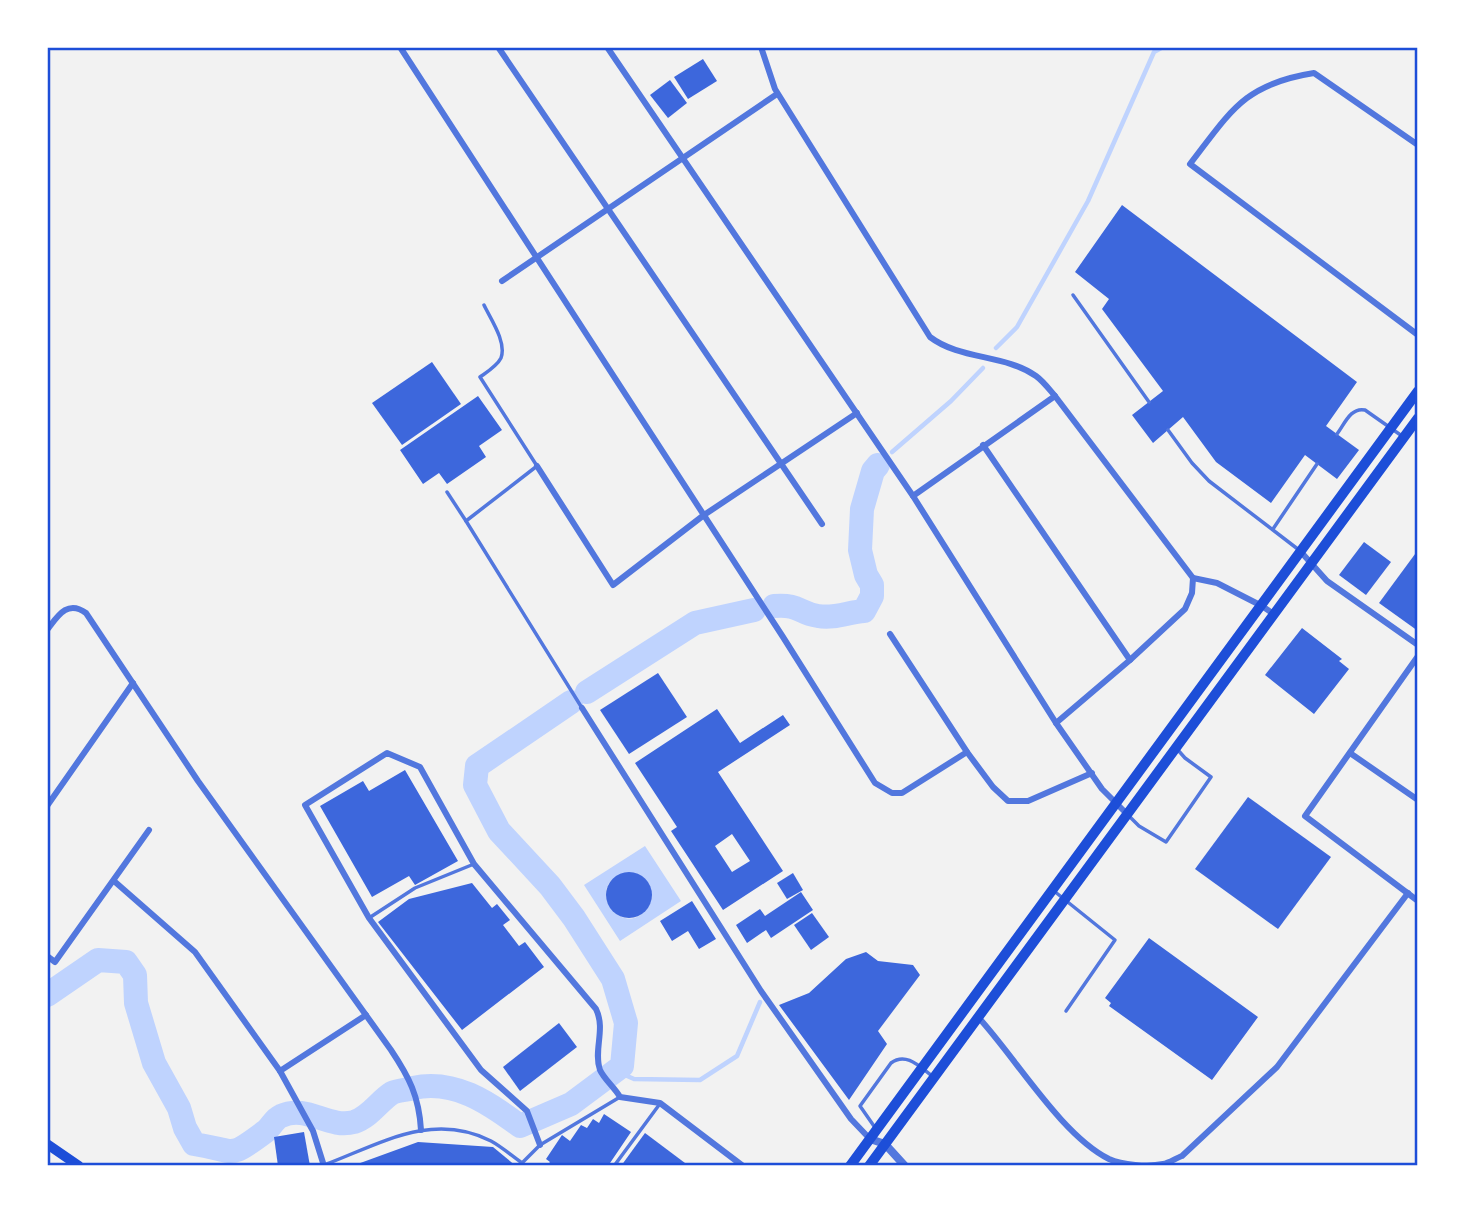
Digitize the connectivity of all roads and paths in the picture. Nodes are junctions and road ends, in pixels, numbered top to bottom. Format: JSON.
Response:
{"nodes":[{"id":1,"x":400,"y":47,"type":"edge"},
{"id":2,"x":498,"y":47,"type":"edge"},
{"id":3,"x":607,"y":47,"type":"edge"},
{"id":4,"x":761,"y":47,"type":"edge"},
{"id":5,"x":778,"y":93,"type":"junction"},
{"id":6,"x":1418,"y":145,"type":"edge"},
{"id":7,"x":683,"y":158,"type":"junction"},
{"id":8,"x":608,"y":208,"type":"junction"},
{"id":9,"x":536,"y":257,"type":"junction"},
{"id":10,"x":502,"y":281,"type":"dead end"},
{"id":11,"x":1073,"y":295,"type":"dead end"},
{"id":12,"x":484,"y":305,"type":"dead end"},
{"id":13,"x":1418,"y":335,"type":"edge"},
{"id":14,"x":1418,"y":391,"type":"edge"},
{"id":15,"x":1055,"y":396,"type":"junction"},
{"id":16,"x":1149,"y":402,"type":"dead end"},
{"id":17,"x":857,"y":413,"type":"junction"},
{"id":18,"x":1418,"y":418,"type":"edge"},
{"id":19,"x":1391,"y":428,"type":"junction"},
{"id":20,"x":1168,"y":430,"type":"dead end"},
{"id":21,"x":1337,"y":434,"type":"dead end"},
{"id":22,"x":1404,"y":438,"type":"junction"},
{"id":23,"x":983,"y":445,"type":"junction"},
{"id":24,"x":783,"y":464,"type":"junction"},
{"id":25,"x":1317,"y":464,"type":"dead end"},
{"id":26,"x":537,"y":466,"type":"junction"},
{"id":27,"x":447,"y":492,"type":"dead end"},
{"id":28,"x":913,"y":496,"type":"junction"},
{"id":29,"x":704,"y":515,"type":"junction"},
{"id":30,"x":466,"y":521,"type":"junction"},
{"id":31,"x":822,"y":524,"type":"dead end"},
{"id":32,"x":1273,"y":529,"type":"junction"},
{"id":33,"x":1301,"y":552,"type":"junction"},
{"id":34,"x":1311,"y":564,"type":"junction"},
{"id":35,"x":1193,"y":578,"type":"junction"},
{"id":36,"x":1262,"y":606,"type":"junction"},
{"id":37,"x":1275,"y":615,"type":"junction"},
{"id":38,"x":47,"y":630,"type":"edge"},
{"id":39,"x":890,"y":634,"type":"dead end"},
{"id":40,"x":1418,"y":645,"type":"edge"},
{"id":41,"x":1418,"y":656,"type":"edge"},
{"id":42,"x":1130,"y":660,"type":"junction"},
{"id":43,"x":133,"y":683,"type":"junction"},
{"id":44,"x":582,"y":708,"type":"joint"},
{"id":45,"x":1056,"y":723,"type":"junction"},
{"id":46,"x":1176,"y":748,"type":"junction"},
{"id":47,"x":967,"y":752,"type":"junction"},
{"id":48,"x":1350,"y":752,"type":"junction"},
{"id":49,"x":1092,"y":773,"type":"junction"},
{"id":50,"x":1417,"y":797,"type":"edge"},
{"id":51,"x":1116,"y":804,"type":"junction"},
{"id":52,"x":47,"y":806,"type":"edge"},
{"id":53,"x":1127,"y":814,"type":"junction"},
{"id":54,"x":149,"y":830,"type":"dead end"},
{"id":55,"x":474,"y":864,"type":"junction"},
{"id":56,"x":114,"y":881,"type":"junction"},
{"id":57,"x":1053,"y":890,"type":"junction"},
{"id":58,"x":1408,"y":893,"type":"junction"},
{"id":59,"x":1063,"y":899,"type":"junction"},
{"id":60,"x":1418,"y":901,"type":"edge"},
{"id":61,"x":369,"y":918,"type":"junction"},
{"id":62,"x":47,"y":956,"type":"edge"},
{"id":63,"x":1066,"y":1011,"type":"dead end"},
{"id":64,"x":366,"y":1015,"type":"junction"},
{"id":65,"x":978,"y":1017,"type":"junction"},
{"id":66,"x":922,"y":1069,"type":"junction"},
{"id":67,"x":280,"y":1071,"type":"junction"},
{"id":68,"x":933,"y":1077,"type":"junction"},
{"id":69,"x":620,"y":1097,"type":"junction"},
{"id":70,"x":660,"y":1103,"type":"junction"},
{"id":71,"x":421,"y":1130,"type":"junction"},
{"id":72,"x":874,"y":1134,"type":"junction"},
{"id":73,"x":885,"y":1144,"type":"junction"},
{"id":74,"x":48,"y":1145,"type":"edge"},
{"id":75,"x":540,"y":1145,"type":"junction"},
{"id":76,"x":324,"y":1165,"type":"edge"},
{"id":77,"x":79,"y":1166,"type":"edge"},
{"id":78,"x":614,"y":1166,"type":"edge"},
{"id":79,"x":743,"y":1166,"type":"edge"},
{"id":80,"x":850,"y":1166,"type":"edge"},
{"id":81,"x":869,"y":1166,"type":"edge"},
{"id":82,"x":905,"y":1166,"type":"edge"}],
"edges":[{"from":1,"to":9,"type":"street"},
{"from":2,"to":8,"type":"street"},
{"from":3,"to":7,"type":"street"},
{"from":4,"to":5,"type":"street"},
{"from":5,"to":7,"type":"street"},
{"from":5,"to":15,"type":"street"},
{"from":6,"to":13,"type":"street"},
{"from":7,"to":8,"type":"street"},
{"from":7,"to":17,"type":"street"},
{"from":8,"to":9,"type":"street"},
{"from":8,"to":24,"type":"street"},
{"from":9,"to":10,"type":"street"},
{"from":9,"to":29,"type":"street"},
{"from":11,"to":16,"type":"lane"},
{"from":12,"to":26,"type":"lane"},
{"from":14,"to":19,"type":"highway"},
{"from":15,"to":23,"type":"street"},
{"from":15,"to":35,"type":"street"},
{"from":17,"to":24,"type":"street"},
{"from":17,"to":28,"type":"street"},
{"from":18,"to":22,"type":"highway"},
{"from":19,"to":21,"type":"lane"},
{"from":19,"to":22,"type":"lane"},
{"from":19,"to":33,"type":"highway"},
{"from":20,"to":32,"type":"lane"},
{"from":22,"to":34,"type":"highway"},
{"from":23,"to":28,"type":"street"},
{"from":23,"to":42,"type":"street"},
{"from":24,"to":29,"type":"street"},
{"from":24,"to":31,"type":"street"},
{"from":25,"to":32,"type":"lane"},
{"from":26,"to":29,"type":"street"},
{"from":26,"to":30,"type":"lane"},
{"from":27,"to":30,"type":"lane"},
{"from":28,"to":45,"type":"street"},
{"from":29,"to":47,"type":"street"},
{"from":30,"to":44,"type":"lane"},
{"from":32,"to":33,"type":"lane"},
{"from":33,"to":34,"type":"street"},
{"from":33,"to":36,"type":"highway"},
{"from":34,"to":37,"type":"highway"},
{"from":34,"to":40,"type":"street"},
{"from":35,"to":36,"type":"street"},
{"from":35,"to":42,"type":"street"},
{"from":36,"to":37,"type":"street"},
{"from":36,"to":51,"type":"highway"},
{"from":37,"to":46,"type":"highway"},
{"from":38,"to":43,"type":"street"},
{"from":39,"to":47,"type":"street"},
{"from":41,"to":48,"type":"street"},
{"from":42,"to":45,"type":"street"},
{"from":43,"to":52,"type":"street"},
{"from":43,"to":64,"type":"street"},
{"from":44,"to":72,"type":"street"},
{"from":45,"to":49,"type":"street"},
{"from":46,"to":53,"type":"highway"},
{"from":46,"to":53,"type":"lane"},
{"from":47,"to":49,"type":"street"},
{"from":48,"to":50,"type":"street"},
{"from":48,"to":58,"type":"street"},
{"from":49,"to":51,"type":"street"},
{"from":51,"to":53,"type":"street"},
{"from":51,"to":57,"type":"highway"},
{"from":53,"to":59,"type":"highway"},
{"from":54,"to":56,"type":"street"},
{"from":55,"to":61,"type":"lane"},
{"from":55,"to":61,"type":"street"},
{"from":55,"to":69,"type":"street"},
{"from":56,"to":62,"type":"street"},
{"from":56,"to":67,"type":"street"},
{"from":57,"to":59,"type":"lane"},
{"from":57,"to":66,"type":"highway"},
{"from":58,"to":60,"type":"street"},
{"from":58,"to":65,"type":"street"},
{"from":59,"to":63,"type":"lane"},
{"from":59,"to":65,"type":"highway"},
{"from":61,"to":75,"type":"street"},
{"from":64,"to":67,"type":"street"},
{"from":64,"to":71,"type":"street"},
{"from":65,"to":68,"type":"highway"},
{"from":66,"to":68,"type":"lane"},
{"from":66,"to":72,"type":"highway"},
{"from":66,"to":72,"type":"lane"},
{"from":67,"to":76,"type":"street"},
{"from":68,"to":73,"type":"highway"},
{"from":69,"to":70,"type":"street"},
{"from":69,"to":75,"type":"lane"},
{"from":70,"to":78,"type":"lane"},
{"from":70,"to":79,"type":"street"},
{"from":71,"to":75,"type":"lane"},
{"from":71,"to":76,"type":"lane"},
{"from":72,"to":73,"type":"street"},
{"from":72,"to":80,"type":"highway"},
{"from":73,"to":81,"type":"highway"},
{"from":73,"to":82,"type":"street"},
{"from":74,"to":77,"type":"highway"}]}
